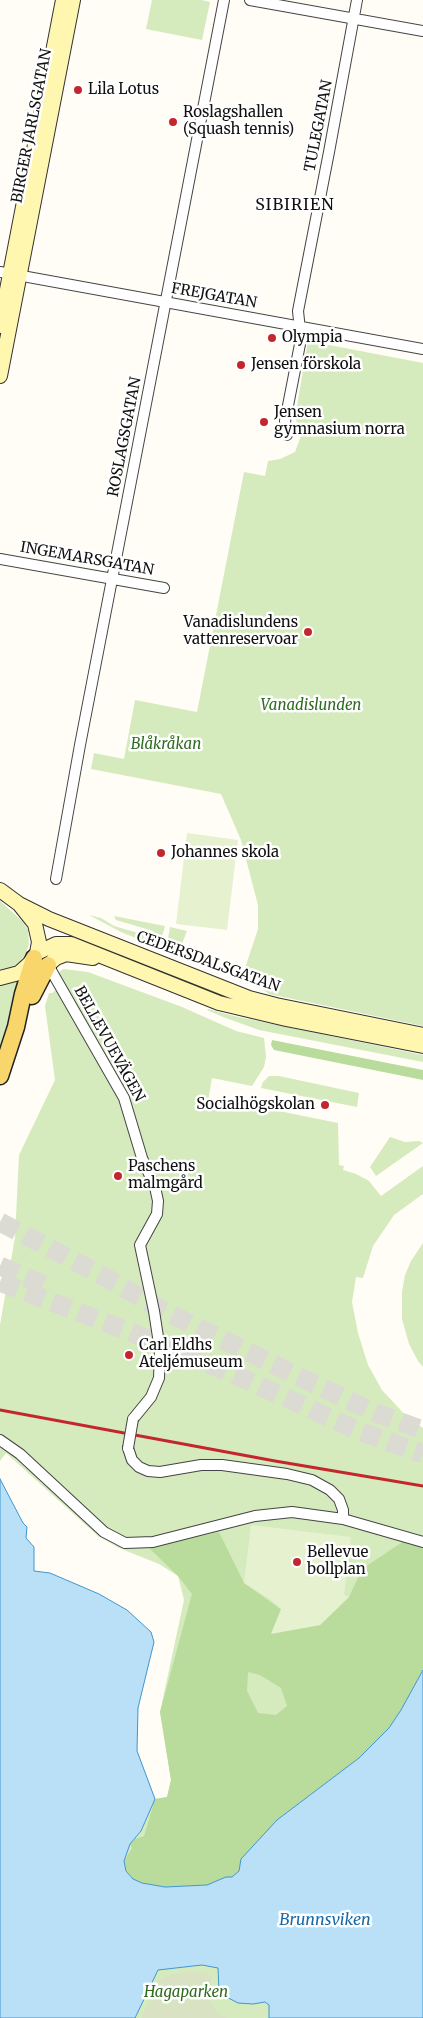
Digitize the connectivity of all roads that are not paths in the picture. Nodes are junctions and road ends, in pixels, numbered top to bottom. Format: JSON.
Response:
{"nodes":[{"id":1,"x":63,"y":0,"type":"edge"},
{"id":2,"x":73,"y":0,"type":"edge"},
{"id":3,"x":224,"y":0,"type":"edge"},
{"id":4,"x":250,"y":0,"type":"edge"},
{"id":5,"x":357,"y":0,"type":"edge"},
{"id":6,"x":354,"y":19,"type":"junction"},
{"id":7,"x":423,"y":31,"type":"edge"},
{"id":8,"x":10,"y":274,"type":"edge"},
{"id":9,"x":165,"y":302,"type":"junction"},
{"id":10,"x":0,"y":326,"type":"edge"},
{"id":11,"x":300,"y":326,"type":"junction"},
{"id":12,"x":423,"y":349,"type":"edge"},
{"id":13,"x":0,"y":376,"type":"edge"},
{"id":14,"x":287,"y":435,"type":"dead end"},
{"id":15,"x":1,"y":559,"type":"edge"},
{"id":16,"x":112,"y":579,"type":"junction"},
{"id":17,"x":164,"y":588,"type":"dead end"},
{"id":18,"x":56,"y":879,"type":"dead end"},
{"id":19,"x":0,"y":884,"type":"edge"},
{"id":20,"x":0,"y":890,"type":"edge"},
{"id":21,"x":16,"y":901,"type":"junction"},
{"id":22,"x":40,"y":959,"type":"junction"},
{"id":23,"x":0,"y":978,"type":"edge"},
{"id":24,"x":423,"y":1035,"type":"edge"},
{"id":25,"x":423,"y":1046,"type":"edge"},
{"id":26,"x":0,"y":1076,"type":"edge"},
{"id":27,"x":0,"y":1440,"type":"edge"},
{"id":28,"x":343,"y":1519,"type":"junction"},
{"id":29,"x":423,"y":1542,"type":"edge"}],
"edges":[{"from":1,"to":8,"type":"main road","name":"BIRGER JARLSGATAN"},
{"from":2,"to":8,"type":"main road","name":"BIRGER JARLSGATAN"},
{"from":3,"to":9,"type":"street","name":"ROSLAGSGATAN"},
{"from":4,"to":6,"type":"street"},
{"from":5,"to":6,"type":"street","name":"TULEGATAN"},
{"from":6,"to":7,"type":"street"},
{"from":6,"to":11,"type":"street","name":"TULEGATAN"},
{"from":8,"to":9,"type":"street","name":"FREJGATAN"},
{"from":8,"to":10,"type":"main road","name":"BIRGER JARLSGATAN"},
{"from":8,"to":13,"type":"main road","name":"BIRGER JARLSGATAN"},
{"from":9,"to":11,"type":"street","name":"FREJGATAN"},
{"from":9,"to":16,"type":"street","name":"ROSLAGSGATAN"},
{"from":11,"to":12,"type":"street","name":"FREJGATAN"},
{"from":11,"to":14,"type":"street","name":"TULEGATAN"},
{"from":15,"to":16,"type":"street","name":"INGEMARSGATAN"},
{"from":16,"to":17,"type":"street","name":"INGEMARSGATAN"},
{"from":16,"to":18,"type":"street","name":"ROSLAGSGATAN"},
{"from":19,"to":21,"type":"main road"},
{"from":20,"to":21,"type":"main road"},
{"from":21,"to":22,"type":"main road"},
{"from":21,"to":24,"type":"main road","name":"CEDERSDALSGATAN"},
{"from":22,"to":23,"type":"main road","name":"CEDERSDALSGATAN"},
{"from":22,"to":25,"type":"main road","name":"CEDERSDALSGATAN"},
{"from":22,"to":26,"type":"main road"},
{"from":22,"to":28,"type":"street","name":"BELLEVUEVÄGEN","bridge":true},
{"from":27,"to":28,"type":"street"},
{"from":28,"to":29,"type":"street"}]}
